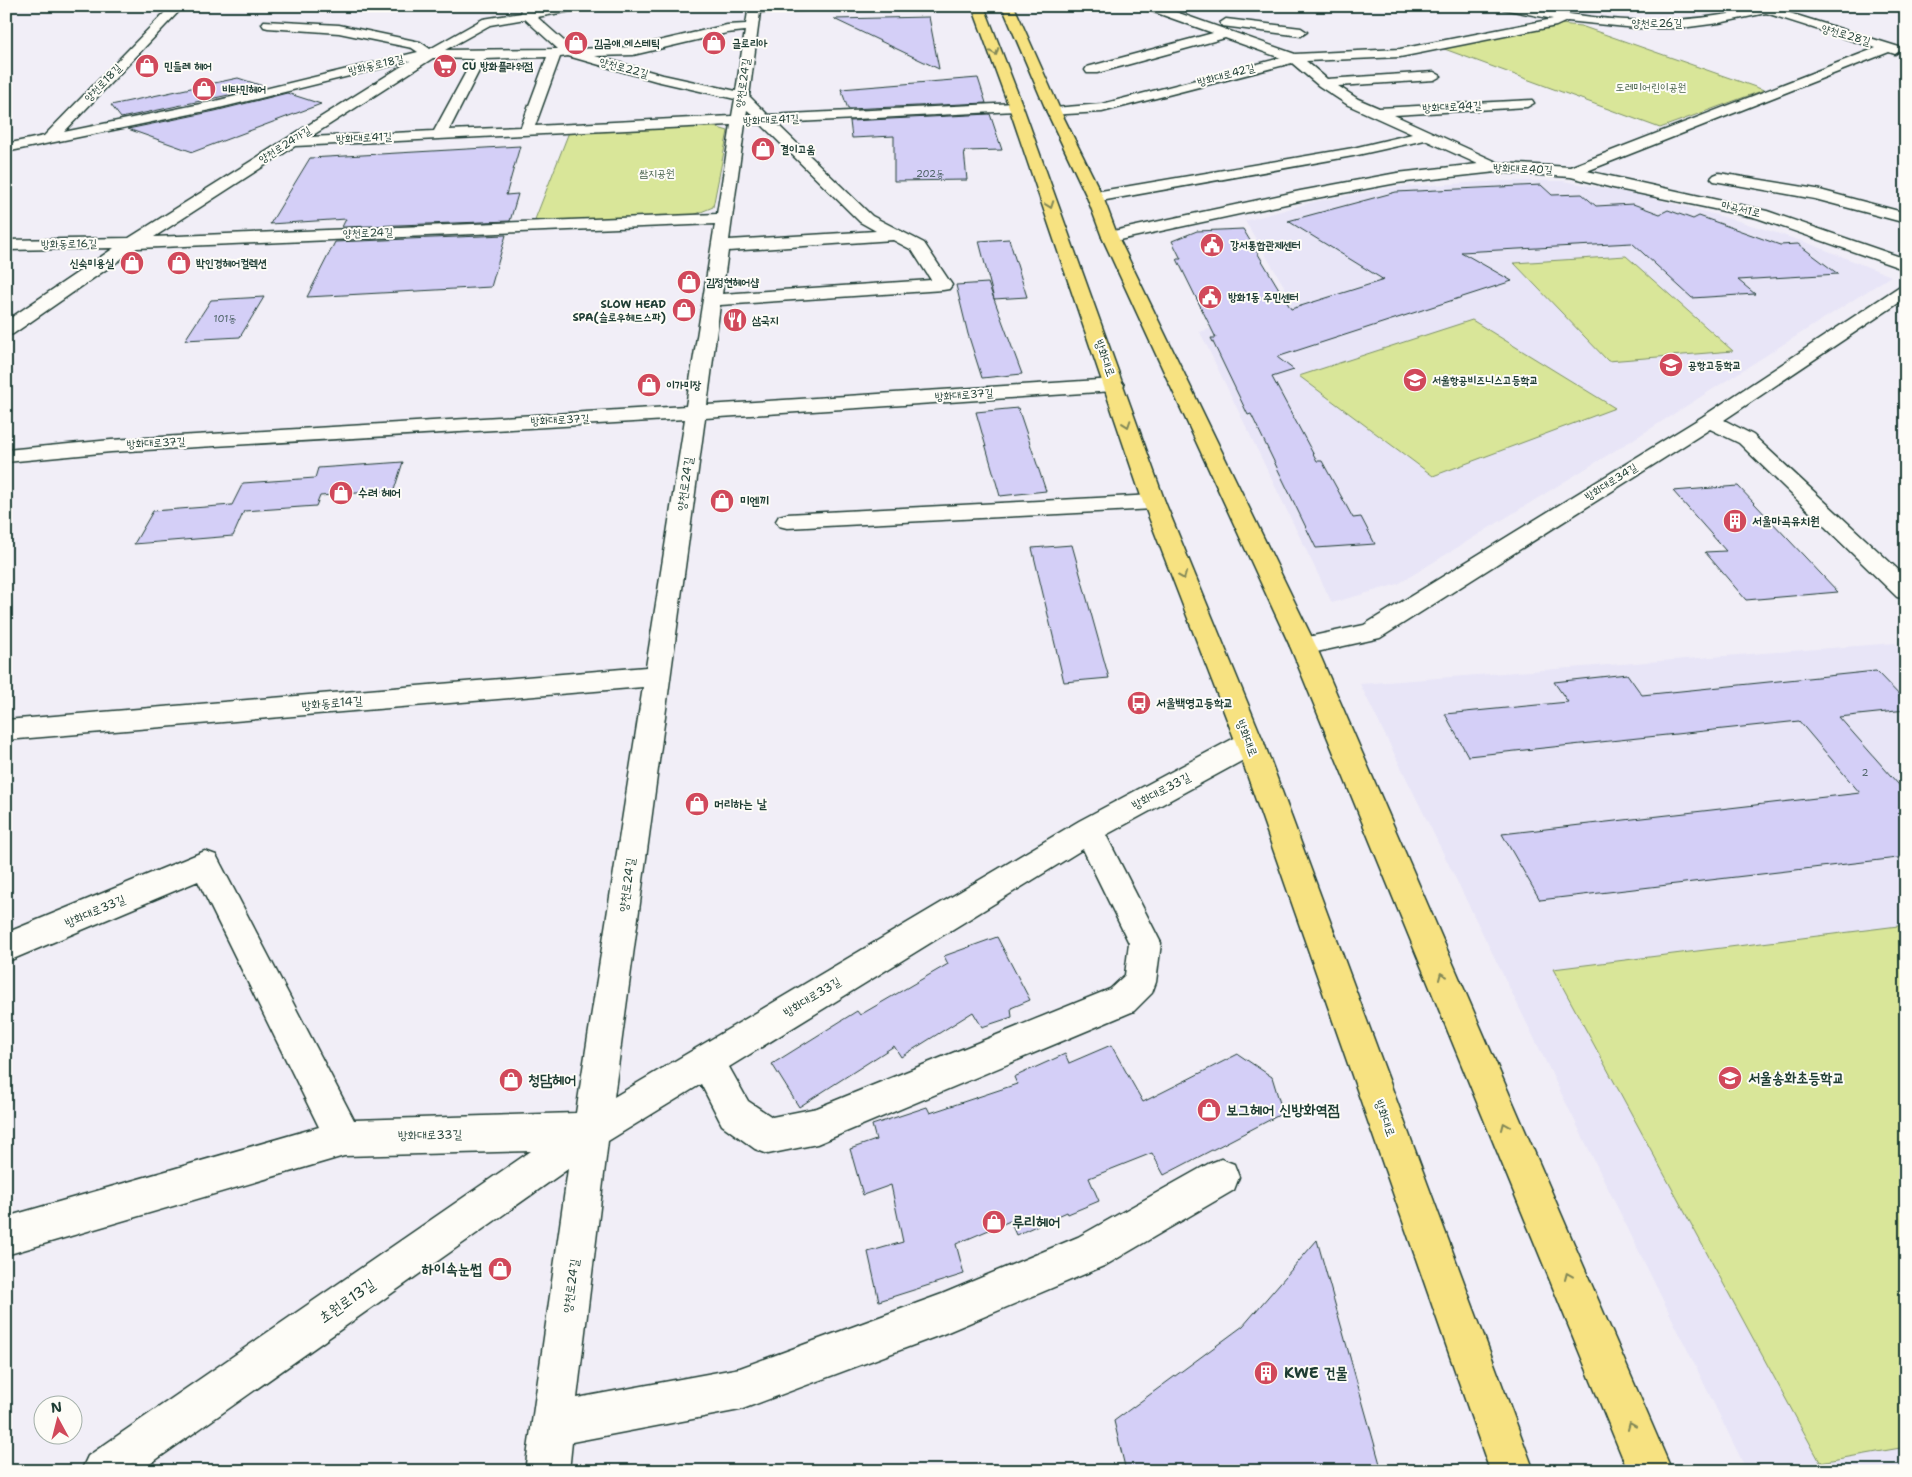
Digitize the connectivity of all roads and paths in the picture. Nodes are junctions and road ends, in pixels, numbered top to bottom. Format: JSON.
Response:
{"nodes":[{"id":1,"x":178,"y":6,"type":"edge"},
{"id":2,"x":583,"y":6,"type":"edge"},
{"id":3,"x":856,"y":6,"type":"edge"},
{"id":4,"x":978,"y":6,"type":"edge"},
{"id":5,"x":1008,"y":6,"type":"edge"},
{"id":6,"x":1147,"y":6,"type":"edge"},
{"id":7,"x":1503,"y":6,"type":"edge"},
{"id":8,"x":1548,"y":6,"type":"edge"},
{"id":9,"x":1782,"y":6,"type":"edge"},
{"id":10,"x":1762,"y":8,"type":"edge"},
{"id":11,"x":1195,"y":9,"type":"dead end"},
{"id":12,"x":527,"y":11,"type":"edge"},
{"id":13,"x":754,"y":14,"type":"edge"},
{"id":14,"x":1172,"y":15,"type":"junction"},
{"id":15,"x":1564,"y":18,"type":"junction"},
{"id":16,"x":268,"y":24,"type":"dead end"},
{"id":17,"x":1202,"y":25,"type":"junction"},
{"id":18,"x":1301,"y":32,"type":"dead end"},
{"id":19,"x":1225,"y":34,"type":"junction"},
{"id":20,"x":1888,"y":48,"type":"junction"},
{"id":21,"x":556,"y":53,"type":"junction"},
{"id":22,"x":570,"y":53,"type":"junction"},
{"id":23,"x":1400,"y":53,"type":"junction"},
{"id":24,"x":1906,"y":53,"type":"edge"},
{"id":25,"x":430,"y":54,"type":"junction"},
{"id":26,"x":481,"y":55,"type":"junction"},
{"id":27,"x":1294,"y":58,"type":"junction"},
{"id":28,"x":1092,"y":70,"type":"dead end"},
{"id":29,"x":1324,"y":83,"type":"junction"},
{"id":30,"x":1454,"y":94,"type":"dead end"},
{"id":31,"x":742,"y":96,"type":"junction"},
{"id":32,"x":1527,"y":103,"type":"dead end"},
{"id":33,"x":1467,"y":106,"type":"junction"},
{"id":34,"x":1016,"y":107,"type":"junction"},
{"id":35,"x":1054,"y":112,"type":"junction"},
{"id":36,"x":1378,"y":112,"type":"junction"},
{"id":37,"x":767,"y":120,"type":"junction"},
{"id":38,"x":738,"y":122,"type":"junction"},
{"id":39,"x":526,"y":131,"type":"junction"},
{"id":40,"x":439,"y":135,"type":"junction"},
{"id":41,"x":1429,"y":135,"type":"junction"},
{"id":42,"x":49,"y":139,"type":"junction"},
{"id":43,"x":289,"y":142,"type":"junction"},
{"id":44,"x":6,"y":148,"type":"edge"},
{"id":45,"x":1496,"y":167,"type":"junction"},
{"id":46,"x":1572,"y":172,"type":"junction"},
{"id":47,"x":1719,"y":178,"type":"dead end"},
{"id":48,"x":1095,"y":197,"type":"junction"},
{"id":49,"x":1906,"y":218,"type":"edge"},
{"id":50,"x":724,"y":219,"type":"junction"},
{"id":51,"x":895,"y":235,"type":"junction"},
{"id":52,"x":1110,"y":237,"type":"junction"},
{"id":53,"x":132,"y":243,"type":"junction"},
{"id":54,"x":6,"y":245,"type":"edge"},
{"id":55,"x":720,"y":246,"type":"junction"},
{"id":56,"x":1906,"y":265,"type":"edge"},
{"id":57,"x":1906,"y":290,"type":"edge"},
{"id":58,"x":713,"y":300,"type":"junction"},
{"id":59,"x":6,"y":330,"type":"edge"},
{"id":60,"x":1114,"y":385,"type":"junction"},
{"id":61,"x":696,"y":412,"type":"junction"},
{"id":62,"x":1709,"y":421,"type":"junction"},
{"id":63,"x":6,"y":456,"type":"edge"},
{"id":64,"x":1154,"y":502,"type":"junction"},
{"id":65,"x":788,"y":521,"type":"dead end"},
{"id":66,"x":1906,"y":591,"type":"edge"},
{"id":67,"x":1303,"y":646,"type":"junction"},
{"id":68,"x":657,"y":676,"type":"junction"},
{"id":69,"x":6,"y":730,"type":"edge"},
{"id":70,"x":1250,"y":743,"type":"junction"},
{"id":71,"x":1089,"y":830,"type":"junction"},
{"id":72,"x":6,"y":948,"type":"edge"},
{"id":73,"x":707,"y":1060,"type":"junction"},
{"id":74,"x":591,"y":1131,"type":"junction"},
{"id":75,"x":344,"y":1138,"type":"junction"},
{"id":76,"x":1222,"y":1177,"type":"dead end"},
{"id":77,"x":6,"y":1236,"type":"edge"},
{"id":78,"x":553,"y":1424,"type":"junction"},
{"id":79,"x":103,"y":1471,"type":"edge"},
{"id":80,"x":546,"y":1471,"type":"edge"},
{"id":81,"x":1512,"y":1471,"type":"edge"},
{"id":82,"x":1650,"y":1471,"type":"edge"}],
"edges":[{"from":1,"to":42,"type":"street","name":"양천로18길"},
{"from":2,"to":12,"type":"street","name":"양천로24가길"},
{"from":3,"to":13,"type":"street","name":"방화동로18길"},
{"from":4,"to":34,"type":"main road","name":"방화대로","one_way":true},
{"from":5,"to":35,"type":"main road"},
{"from":6,"to":14,"type":"street","name":"방화대로44길"},
{"from":7,"to":15,"type":"street","name":"양천로26길"},
{"from":8,"to":15,"type":"street"},
{"from":9,"to":10,"type":"street","name":"양천로26길"},
{"from":10,"to":15,"type":"street","name":"양천로26길"},
{"from":10,"to":20,"type":"street","name":"양천로28길"},
{"from":11,"to":14,"type":"street"},
{"from":12,"to":22,"type":"street","name":"양천로22길"},
{"from":12,"to":25,"type":"street","name":"양천로24가길"},
{"from":13,"to":22,"type":"street","name":"방화동로18길"},
{"from":13,"to":31,"type":"street","name":"양천로24길"},
{"from":14,"to":17,"type":"street","name":"방화대로44길"},
{"from":15,"to":23,"type":"street","name":"방화대로42길"},
{"from":16,"to":25,"type":"street"},
{"from":17,"to":18,"type":"street","name":"방화대로44길"},
{"from":17,"to":19,"type":"street","name":"방화대로44길"},
{"from":19,"to":27,"type":"street","name":"방화대로44길"},
{"from":19,"to":28,"type":"street"},
{"from":20,"to":24,"type":"street","name":"양천로28길"},
{"from":20,"to":46,"type":"street","name":"방화대로40길"},
{"from":21,"to":22,"type":"street","name":"방화동로18길"},
{"from":21,"to":26,"type":"street","name":"방화동로18길"},
{"from":21,"to":39,"type":"street"},
{"from":22,"to":31,"type":"street","name":"양천로22길"},
{"from":23,"to":27,"type":"street","name":"방화대로42길"},
{"from":23,"to":29,"type":"street"},
{"from":25,"to":26,"type":"street","name":"방화동로18길"},
{"from":25,"to":42,"type":"street","name":"방화동로18길"},
{"from":25,"to":43,"type":"street","name":"양천로24가길"},
{"from":26,"to":40,"type":"street"},
{"from":27,"to":29,"type":"street","name":"방화대로44길"},
{"from":27,"to":35,"type":"street","name":"방화대로42길"},
{"from":29,"to":36,"type":"street","name":"방화대로44길"},
{"from":30,"to":33,"type":"street"},
{"from":31,"to":37,"type":"street"},
{"from":31,"to":38,"type":"street","name":"양천로24길"},
{"from":32,"to":33,"type":"street","name":"방화대로44길"},
{"from":33,"to":36,"type":"street","name":"방화대로44길"},
{"from":34,"to":37,"type":"street","name":"방화대로41길"},
{"from":34,"to":60,"type":"main road","name":"방화대로","one_way":true},
{"from":35,"to":48,"type":"main road"},
{"from":36,"to":41,"type":"street","name":"방화대로44길"},
{"from":37,"to":38,"type":"street","name":"방화대로41길"},
{"from":37,"to":51,"type":"street"},
{"from":38,"to":39,"type":"street","name":"방화대로41길"},
{"from":38,"to":50,"type":"street","name":"양천로24길"},
{"from":39,"to":40,"type":"street","name":"방화대로41길"},
{"from":40,"to":43,"type":"street","name":"방화대로41길"},
{"from":41,"to":45,"type":"street","name":"방화대로44길"},
{"from":41,"to":48,"type":"street"},
{"from":42,"to":44,"type":"street","name":"방화동로18길"},
{"from":43,"to":53,"type":"street","name":"양천로24가길"},
{"from":45,"to":46,"type":"street","name":"방화대로40길"},
{"from":45,"to":52,"type":"street","name":"방화대로40길"},
{"from":46,"to":56,"type":"street","name":"마곡서1로"},
{"from":47,"to":49,"type":"street"},
{"from":48,"to":52,"type":"main road"},
{"from":50,"to":53,"type":"street","name":"양천로24길"},
{"from":50,"to":55,"type":"street","name":"양천로24길"},
{"from":51,"to":55,"type":"street"},
{"from":51,"to":58,"type":"street"},
{"from":52,"to":67,"type":"main road"},
{"from":53,"to":54,"type":"street","name":"방화동로16길"},
{"from":53,"to":59,"type":"street","name":"양천로24가길"},
{"from":55,"to":58,"type":"street","name":"양천로24길"},
{"from":57,"to":62,"type":"street","name":"방화대로34길"},
{"from":58,"to":61,"type":"street","name":"양천로24길"},
{"from":60,"to":61,"type":"street","name":"방화대로37길"},
{"from":60,"to":64,"type":"main road","name":"방화대로","one_way":true},
{"from":61,"to":63,"type":"street","name":"방화대로37길"},
{"from":61,"to":68,"type":"street","name":"양천로24길"},
{"from":62,"to":66,"type":"street"},
{"from":62,"to":67,"type":"street","name":"방화대로34길"},
{"from":64,"to":65,"type":"street"},
{"from":64,"to":70,"type":"main road","name":"방화대로","one_way":true},
{"from":82,"to":67,"type":"main road","one_way":true},
{"from":68,"to":69,"type":"street","name":"방화동로14길"},
{"from":68,"to":74,"type":"street","name":"양천로24길"},
{"from":70,"to":71,"type":"street","name":"방화대로33길"},
{"from":70,"to":81,"type":"main road","name":"방화대로"},
{"from":71,"to":73,"type":"street","name":"방화대로33길"},
{"from":71,"to":73,"type":"street"},
{"from":72,"to":75,"type":"street","name":"방화대로33길"},
{"from":73,"to":74,"type":"street","name":"방화대로33길"},
{"from":74,"to":75,"type":"street","name":"방화대로33길"},
{"from":74,"to":78,"type":"street","name":"양천로24길"},
{"from":74,"to":79,"type":"street","name":"초원로13길"},
{"from":75,"to":77,"type":"street","name":"방화대로33길"},
{"from":76,"to":78,"type":"street"},
{"from":78,"to":80,"type":"street","name":"양천로24길"}]}
